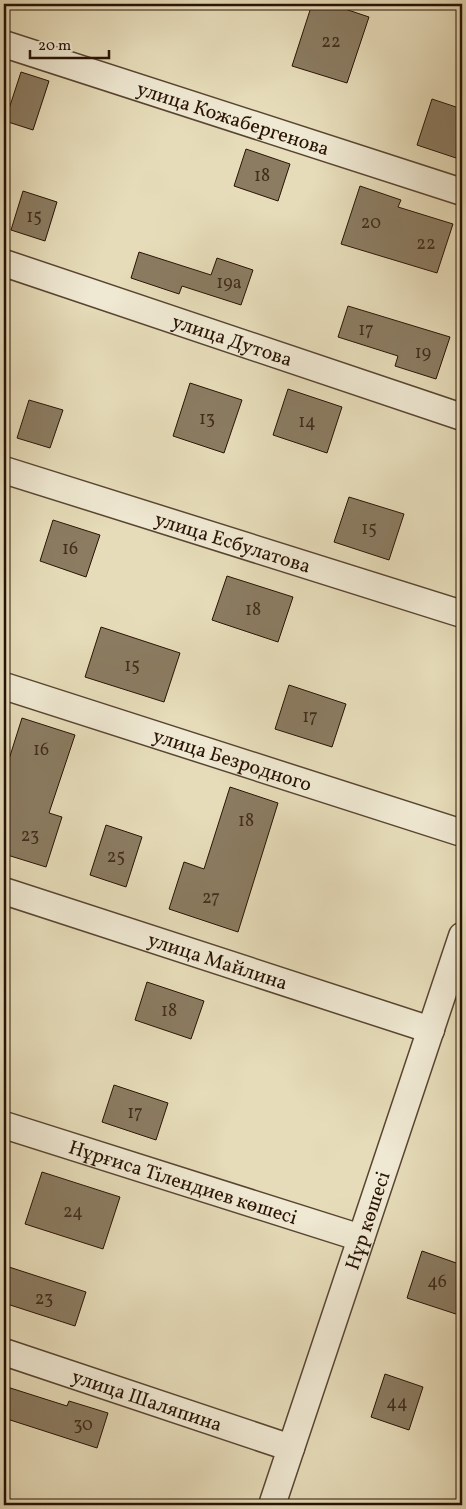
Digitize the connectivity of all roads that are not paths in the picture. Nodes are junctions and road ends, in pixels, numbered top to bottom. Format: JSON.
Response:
{"nodes":[{"id":1,"x":4,"y":44,"type":"edge"},
{"id":2,"x":462,"y":192,"type":"edge"},
{"id":3,"x":4,"y":263,"type":"edge"},
{"id":4,"x":462,"y":417,"type":"edge"},
{"id":5,"x":4,"y":470,"type":"edge"},
{"id":6,"x":462,"y":614,"type":"edge"},
{"id":7,"x":4,"y":686,"type":"edge"},
{"id":8,"x":462,"y":833,"type":"edge"},
{"id":9,"x":4,"y":891,"type":"edge"},
{"id":10,"x":462,"y":936,"type":"edge"},
{"id":11,"x":431,"y":1030,"type":"junction"},
{"id":12,"x":4,"y":1125,"type":"edge"},
{"id":13,"x":362,"y":1238,"type":"junction"},
{"id":14,"x":4,"y":1352,"type":"edge"},
{"id":15,"x":291,"y":1448,"type":"junction"},
{"id":16,"x":272,"y":1505,"type":"edge"}],
"edges":[{"from":1,"to":2,"type":"street","name":"улица Кожабергенова"},
{"from":3,"to":4,"type":"street","name":"улица Дутова"},
{"from":5,"to":6,"type":"street","name":"улица Есбулатова"},
{"from":7,"to":8,"type":"street","name":"улица Безродного"},
{"from":9,"to":11,"type":"street","name":"улица Майлина"},
{"from":10,"to":11,"type":"street","name":"Нұр көшесі"},
{"from":11,"to":13,"type":"street","name":"Нұр көшесі"},
{"from":12,"to":13,"type":"street","name":"Нұрғиса Тілендиев көшесі"},
{"from":13,"to":15,"type":"street","name":"Нұр көшесі"},
{"from":14,"to":15,"type":"street","name":"улица Шаляпина"},
{"from":15,"to":16,"type":"street","name":"Нұр көшесі"}]}
